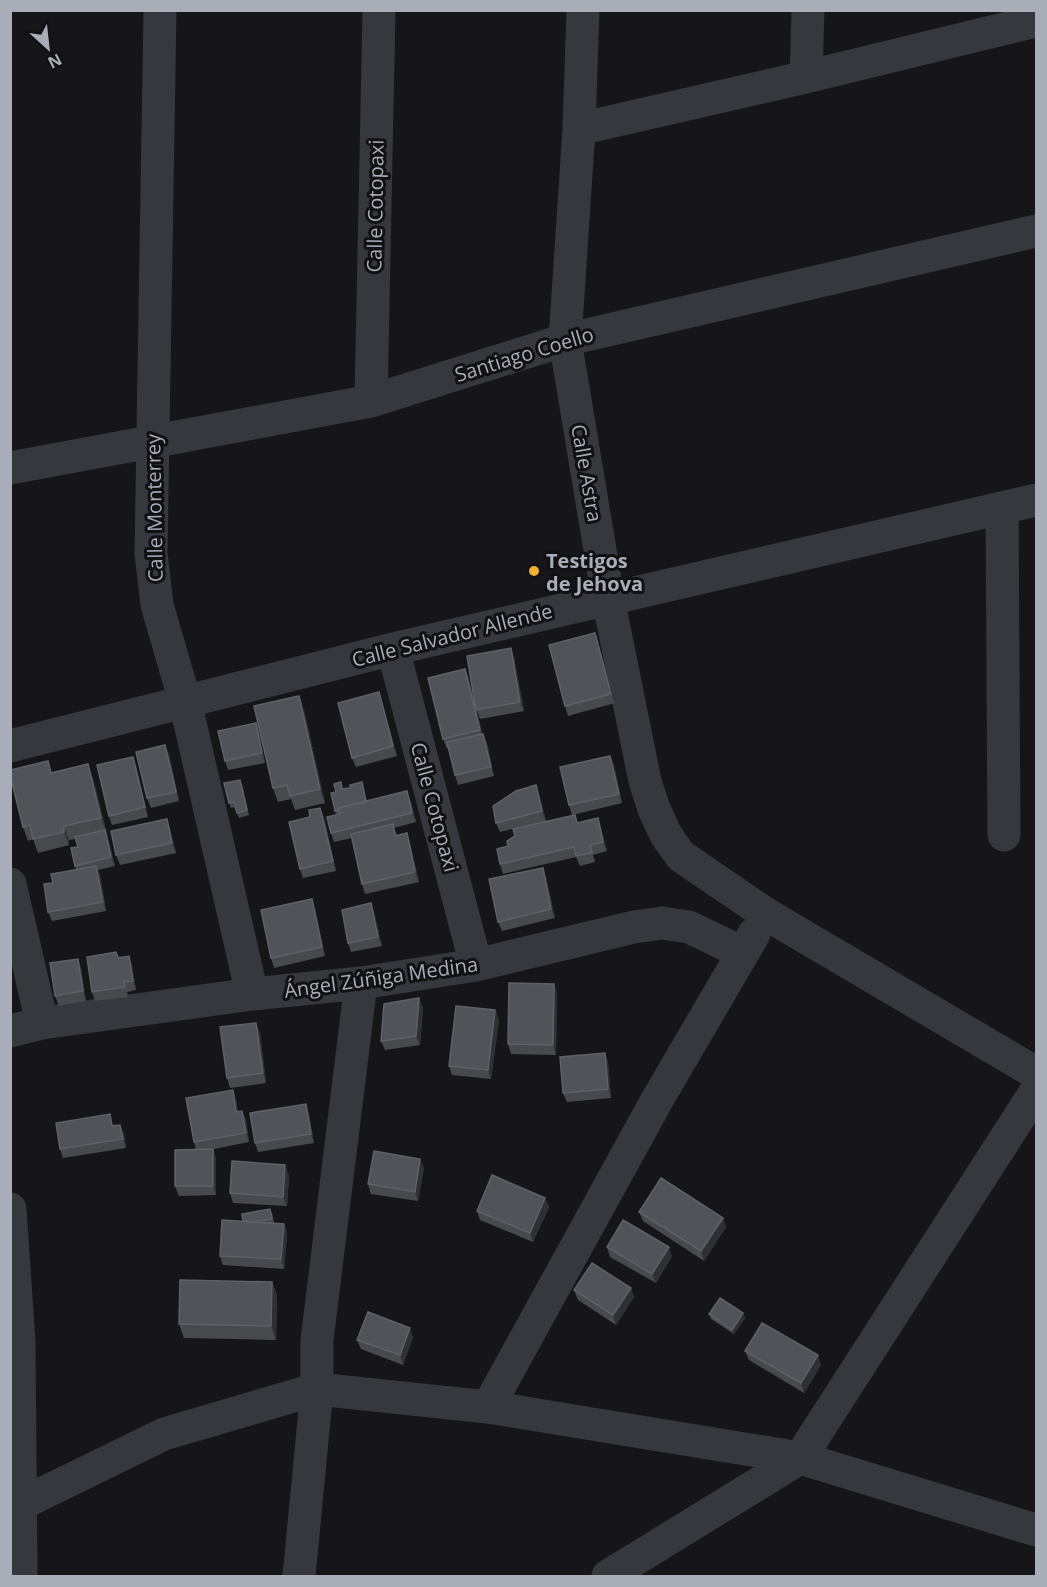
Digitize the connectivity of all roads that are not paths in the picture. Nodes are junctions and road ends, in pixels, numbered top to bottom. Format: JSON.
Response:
{"nodes":[{"id":1,"x":160,"y":10,"type":"edge"},
{"id":2,"x":379,"y":10,"type":"edge"},
{"id":3,"x":583,"y":10,"type":"edge"},
{"id":4,"x":808,"y":10,"type":"edge"},
{"id":5,"x":1036,"y":21,"type":"edge"},
{"id":6,"x":806,"y":77,"type":"junction"},
{"id":7,"x":579,"y":129,"type":"junction"},
{"id":8,"x":1036,"y":231,"type":"edge"},
{"id":9,"x":565,"y":340,"type":"junction"},
{"id":10,"x":371,"y":401,"type":"junction"},
{"id":11,"x":152,"y":443,"type":"junction"},
{"id":12,"x":10,"y":468,"type":"edge"},
{"id":13,"x":1036,"y":500,"type":"edge"},
{"id":14,"x":1002,"y":508,"type":"junction"},
{"id":15,"x":608,"y":598,"type":"junction"},
{"id":16,"x":393,"y":650,"type":"junction"},
{"id":17,"x":185,"y":701,"type":"junction"},
{"id":18,"x":10,"y":746,"type":"edge"},
{"id":19,"x":1004,"y":836,"type":"dead end"},
{"id":20,"x":10,"y":884,"type":"edge"},
{"id":21,"x":766,"y":914,"type":"junction"},
{"id":22,"x":743,"y":953,"type":"junction"},
{"id":23,"x":476,"y":965,"type":"junction"},
{"id":24,"x":361,"y":982,"type":"junction"},
{"id":25,"x":252,"y":994,"type":"junction"},
{"id":26,"x":42,"y":1023,"type":"junction"},
{"id":27,"x":10,"y":1031,"type":"edge"},
{"id":28,"x":1036,"y":1073,"type":"edge"},
{"id":29,"x":1036,"y":1091,"type":"edge"},
{"id":30,"x":10,"y":1209,"type":"edge"},
{"id":31,"x":317,"y":1389,"type":"junction"},
{"id":32,"x":488,"y":1407,"type":"junction"},
{"id":33,"x":800,"y":1458,"type":"junction"},
{"id":34,"x":21,"y":1504,"type":"junction"},
{"id":35,"x":1036,"y":1530,"type":"edge"},
{"id":36,"x":21,"y":1576,"type":"edge"},
{"id":37,"x":299,"y":1576,"type":"edge"},
{"id":38,"x":608,"y":1576,"type":"edge"}],
"edges":[{"from":1,"to":11,"type":"street","name":"Calle Monterrey"},
{"from":2,"to":10,"type":"street","name":"Calle Cotopaxi"},
{"from":3,"to":7,"type":"street","name":"Calle Astra"},
{"from":4,"to":6,"type":"street"},
{"from":5,"to":6,"type":"street"},
{"from":6,"to":7,"type":"street"},
{"from":7,"to":9,"type":"street","name":"Calle Astra"},
{"from":8,"to":9,"type":"street","name":"Santiago Coello"},
{"from":9,"to":10,"type":"street","name":"Santiago Coello"},
{"from":9,"to":15,"type":"street","name":"Calle Astra"},
{"from":10,"to":11,"type":"street","name":"Santiago Coello"},
{"from":11,"to":12,"type":"street","name":"Santiago Coello"},
{"from":11,"to":17,"type":"street","name":"Calle Monterrey"},
{"from":13,"to":14,"type":"street","name":"Calle Salvador Allende"},
{"from":14,"to":15,"type":"street","name":"Calle Salvador Allende"},
{"from":14,"to":19,"type":"street"},
{"from":15,"to":16,"type":"street","name":"Calle Salvador Allende"},
{"from":15,"to":21,"type":"street","name":"Calle Astra"},
{"from":16,"to":17,"type":"street","name":"Calle Salvador Allende"},
{"from":16,"to":23,"type":"street","name":"Calle Cotopaxi"},
{"from":17,"to":18,"type":"street","name":"Calle Salvador Allende"},
{"from":17,"to":25,"type":"street","name":"Calle Monterrey"},
{"from":20,"to":26,"type":"street"},
{"from":21,"to":22,"type":"street"},
{"from":21,"to":28,"type":"street","name":"Calle Astra"},
{"from":22,"to":23,"type":"street","name":"Ángel Zúñiga Medina"},
{"from":22,"to":32,"type":"street"},
{"from":23,"to":24,"type":"street","name":"Ángel Zúñiga Medina"},
{"from":24,"to":25,"type":"street","name":"Ángel Zúñiga Medina"},
{"from":24,"to":31,"type":"street"},
{"from":25,"to":26,"type":"street","name":"Ángel Zúñiga Medina"},
{"from":26,"to":27,"type":"street","name":"Ángel Zúñiga Medina"},
{"from":29,"to":33,"type":"street"},
{"from":30,"to":34,"type":"street"},
{"from":31,"to":32,"type":"street"},
{"from":31,"to":34,"type":"street"},
{"from":31,"to":37,"type":"street"},
{"from":32,"to":33,"type":"street"},
{"from":33,"to":35,"type":"street"},
{"from":33,"to":38,"type":"street"},
{"from":34,"to":36,"type":"street"}]}
